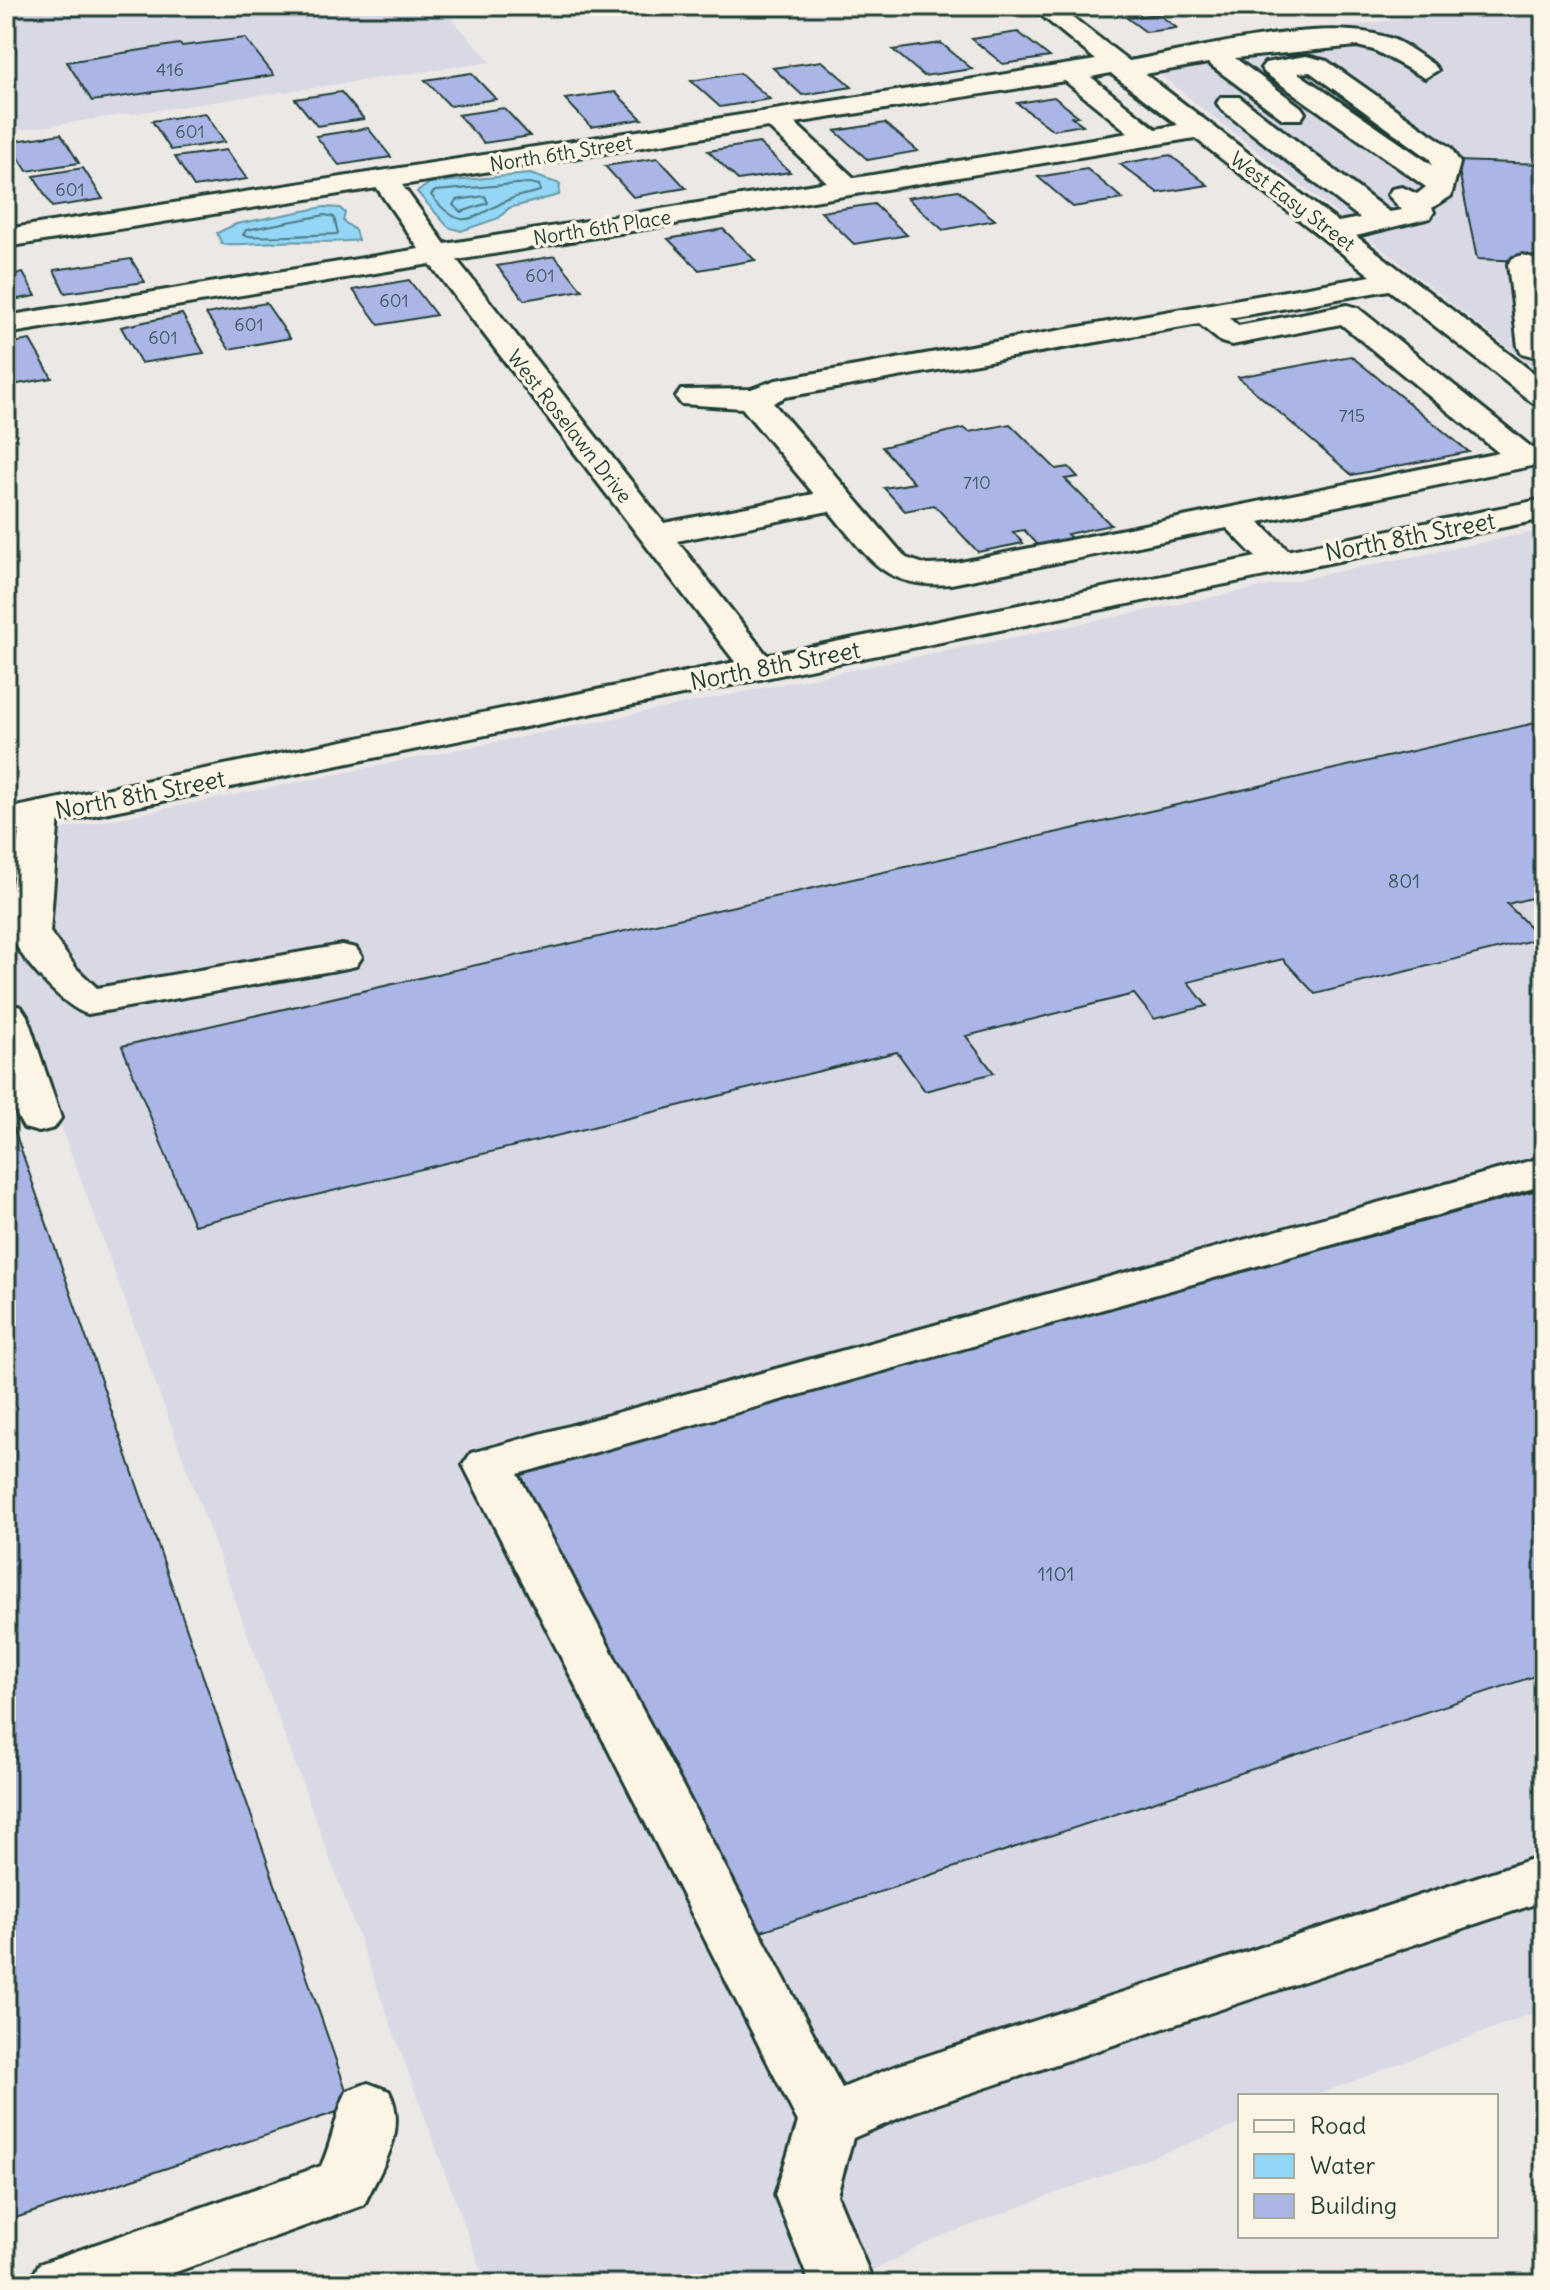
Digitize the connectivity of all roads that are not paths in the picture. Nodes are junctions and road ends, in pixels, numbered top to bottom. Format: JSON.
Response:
{"nodes":[{"id":1,"x":1042,"y":6,"type":"edge"},
{"id":2,"x":1119,"y":67,"type":"junction"},
{"id":3,"x":1425,"y":70,"type":"dead end"},
{"id":4,"x":1071,"y":73,"type":"junction"},
{"id":5,"x":1238,"y":73,"type":"junction"},
{"id":6,"x":1208,"y":74,"type":"junction"},
{"id":7,"x":775,"y":119,"type":"junction"},
{"id":8,"x":1197,"y":130,"type":"junction"},
{"id":9,"x":1314,"y":130,"type":"dead end"},
{"id":10,"x":1150,"y":137,"type":"junction"},
{"id":11,"x":1378,"y":177,"type":"dead end"},
{"id":12,"x":386,"y":181,"type":"junction"},
{"id":13,"x":848,"y":187,"type":"junction"},
{"id":14,"x":1416,"y":205,"type":"junction"},
{"id":15,"x":1383,"y":222,"type":"junction"},
{"id":16,"x":1335,"y":231,"type":"junction"},
{"id":17,"x":6,"y":238,"type":"edge"},
{"id":18,"x":437,"y":254,"type":"junction"},
{"id":19,"x":1523,"y":264,"type":"dead end"},
{"id":20,"x":1397,"y":280,"type":"junction"},
{"id":21,"x":1205,"y":314,"type":"junction"},
{"id":22,"x":6,"y":325,"type":"edge"},
{"id":23,"x":1538,"y":348,"type":"edge"},
{"id":24,"x":1495,"y":357,"type":"junction"},
{"id":25,"x":1544,"y":396,"type":"edge"},
{"id":26,"x":692,"y":397,"type":"dead end"},
{"id":27,"x":756,"y":399,"type":"junction"},
{"id":28,"x":846,"y":507,"type":"junction"},
{"id":29,"x":1544,"y":509,"type":"edge"},
{"id":30,"x":1235,"y":517,"type":"junction"},
{"id":31,"x":661,"y":544,"type":"junction"},
{"id":32,"x":1283,"y":562,"type":"junction"},
{"id":33,"x":759,"y":668,"type":"junction"},
{"id":34,"x":23,"y":818,"type":"edge"},
{"id":35,"x":342,"y":957,"type":"dead end"},
{"id":36,"x":6,"y":1016,"type":"edge"},
{"id":37,"x":39,"y":1118,"type":"dead end"},
{"id":38,"x":1544,"y":1171,"type":"edge"},
{"id":39,"x":1544,"y":1878,"type":"edge"},
{"id":40,"x":368,"y":2109,"type":"dead end"},
{"id":41,"x":828,"y":2121,"type":"junction"},
{"id":42,"x":61,"y":2284,"type":"edge"},
{"id":43,"x":842,"y":2284,"type":"edge"}],
"edges":[{"from":1,"to":2,"type":"street","name":"West Easy Street"},
{"from":2,"to":4,"type":"street","name":"North 6th Street"},
{"from":2,"to":6,"type":"street","name":"North 6th Street"},
{"from":2,"to":8,"type":"street","name":"West Easy Street"},
{"from":3,"to":6,"type":"street"},
{"from":4,"to":7,"type":"street","name":"North 6th Street"},
{"from":4,"to":10,"type":"street"},
{"from":5,"to":6,"type":"street"},
{"from":5,"to":9,"type":"street"},
{"from":5,"to":14,"type":"street"},
{"from":6,"to":15,"type":"street"},
{"from":7,"to":12,"type":"street","name":"North 6th Street"},
{"from":7,"to":13,"type":"street"},
{"from":8,"to":10,"type":"street","name":"North 6th Place"},
{"from":8,"to":16,"type":"street","name":"West Easy Street"},
{"from":10,"to":13,"type":"street","name":"North 6th Place"},
{"from":11,"to":14,"type":"street"},
{"from":12,"to":17,"type":"street","name":"North 6th Street"},
{"from":12,"to":18,"type":"street","name":"West Roselawn Drive"},
{"from":13,"to":18,"type":"street","name":"North 6th Place"},
{"from":14,"to":15,"type":"street"},
{"from":15,"to":16,"type":"street"},
{"from":16,"to":20,"type":"street","name":"West Easy Street"},
{"from":18,"to":22,"type":"street","name":"North 6th Place"},
{"from":18,"to":31,"type":"street","name":"West Roselawn Drive"},
{"from":19,"to":23,"type":"street"},
{"from":20,"to":21,"type":"street"},
{"from":20,"to":24,"type":"street","name":"West Easy Street"},
{"from":21,"to":27,"type":"street"},
{"from":21,"to":30,"type":"street"},
{"from":23,"to":24,"type":"street"},
{"from":24,"to":25,"type":"street","name":"West Easy Street"},
{"from":26,"to":27,"type":"street"},
{"from":27,"to":28,"type":"street"},
{"from":28,"to":30,"type":"street"},
{"from":28,"to":31,"type":"street"},
{"from":29,"to":32,"type":"street","name":"North 8th Street"},
{"from":30,"to":32,"type":"street"},
{"from":31,"to":33,"type":"street","name":"West Roselawn Drive"},
{"from":32,"to":33,"type":"street","name":"North 8th Street"},
{"from":33,"to":34,"type":"street","name":"North 8th Street"},
{"from":34,"to":35,"type":"street"},
{"from":36,"to":37,"type":"street"},
{"from":38,"to":41,"type":"street"},
{"from":39,"to":41,"type":"street"},
{"from":40,"to":42,"type":"street"},
{"from":41,"to":43,"type":"street"}]}
